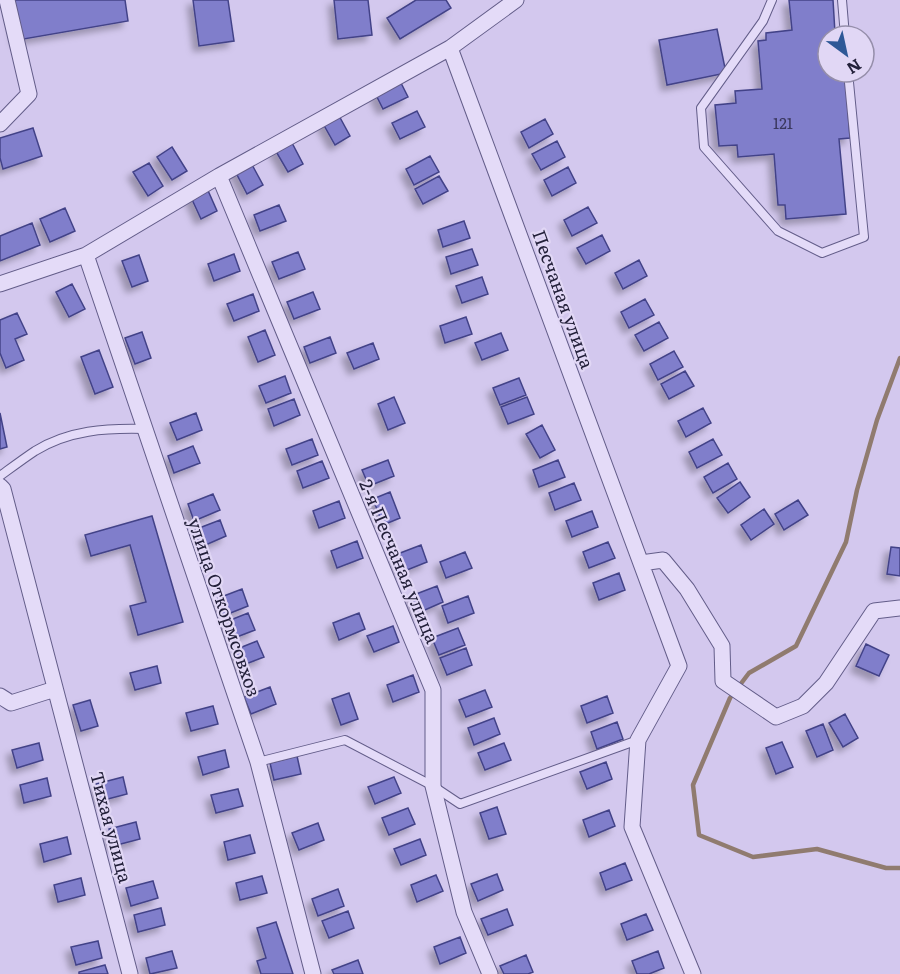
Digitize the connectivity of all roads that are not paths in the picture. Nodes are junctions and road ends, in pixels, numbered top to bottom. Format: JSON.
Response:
{"nodes":[{"id":1,"x":7,"y":0,"type":"edge"},
{"id":2,"x":516,"y":0,"type":"edge"},
{"id":3,"x":772,"y":0,"type":"edge"},
{"id":4,"x":842,"y":0,"type":"edge"},
{"id":5,"x":844,"y":24,"type":"edge"},
{"id":6,"x":450,"y":48,"type":"junction"},
{"id":7,"x":849,"y":84,"type":"edge"},
{"id":8,"x":0,"y":124,"type":"edge"},
{"id":9,"x":219,"y":176,"type":"junction"},
{"id":10,"x":86,"y":255,"type":"junction"},
{"id":11,"x":0,"y":284,"type":"edge"},
{"id":12,"x":145,"y":429,"type":"junction"},
{"id":13,"x":0,"y":476,"type":"edge"},
{"id":14,"x":0,"y":486,"type":"edge"},
{"id":15,"x":5,"y":517,"type":"edge"},
{"id":16,"x":641,"y":563,"type":"junction"},
{"id":17,"x":900,"y":608,"type":"edge"},
{"id":18,"x":56,"y":689,"type":"junction"},
{"id":19,"x":0,"y":696,"type":"edge"},
{"id":20,"x":638,"y":740,"type":"junction"},
{"id":21,"x":258,"y":762,"type":"junction"},
{"id":22,"x":433,"y":786,"type":"junction"},
{"id":23,"x":130,"y":974,"type":"edge"},
{"id":24,"x":313,"y":974,"type":"edge"},
{"id":25,"x":490,"y":974,"type":"edge"},
{"id":26,"x":693,"y":974,"type":"edge"}],
"edges":[{"from":1,"to":8,"type":"street"},
{"from":2,"to":6,"type":"street"},
{"from":3,"to":7,"type":"lane"},
{"from":4,"to":5,"type":"lane"},
{"from":6,"to":9,"type":"street"},
{"from":6,"to":16,"type":"street","name":"Песчаная улица"},
{"from":9,"to":10,"type":"street"},
{"from":9,"to":22,"type":"street","name":"2-я Песчаная улица"},
{"from":10,"to":11,"type":"street"},
{"from":10,"to":12,"type":"street","name":"улица Откормсовхоз"},
{"from":12,"to":13,"type":"lane"},
{"from":12,"to":21,"type":"street","name":"улица Откормсовхоз"},
{"from":14,"to":15,"type":"street","name":"Тихая улица"},
{"from":15,"to":18,"type":"street","name":"Тихая улица"},
{"from":16,"to":17,"type":"street"},
{"from":16,"to":20,"type":"street","name":"Песчаная улица"},
{"from":18,"to":19,"type":"street"},
{"from":18,"to":23,"type":"street","name":"Тихая улица"},
{"from":20,"to":22,"type":"lane"},
{"from":20,"to":26,"type":"street","name":"Песчаная улица"},
{"from":21,"to":22,"type":"lane"},
{"from":21,"to":24,"type":"street","name":"улица Откормсовхоз"},
{"from":22,"to":25,"type":"street","name":"2-я Песчаная улица"}]}
